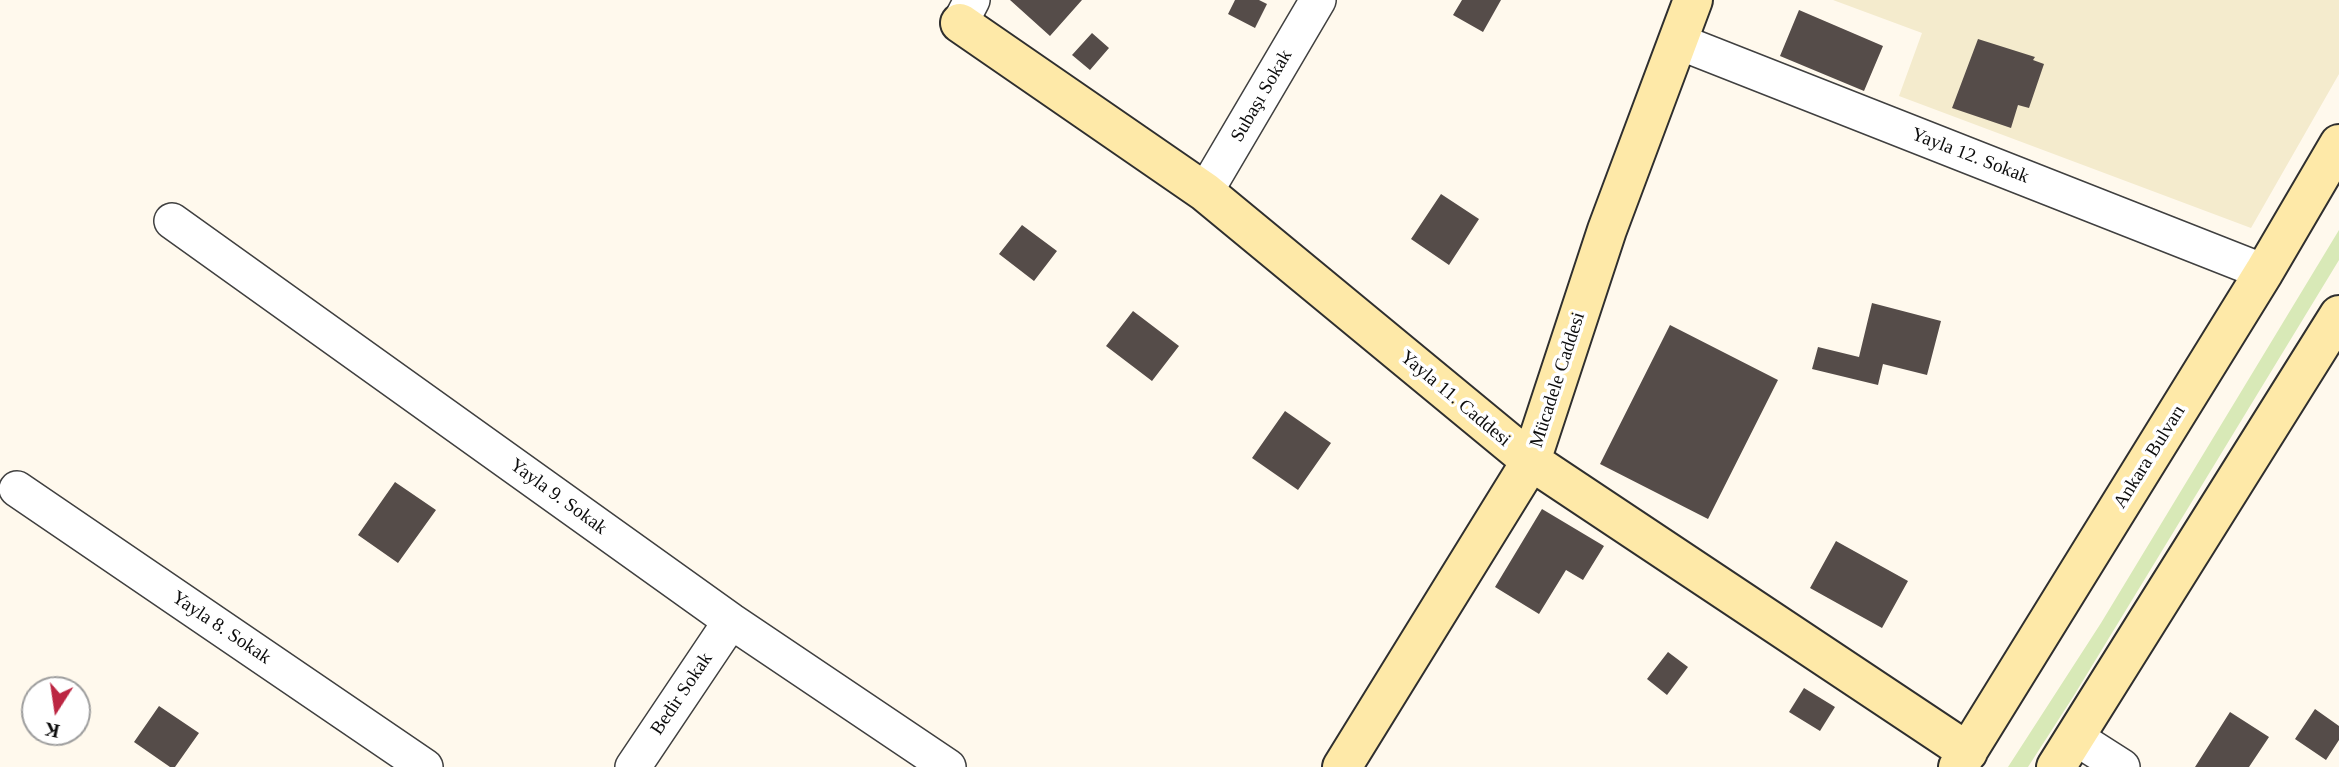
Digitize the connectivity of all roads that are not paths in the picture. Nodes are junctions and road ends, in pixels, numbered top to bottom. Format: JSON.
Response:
{"nodes":[{"id":1,"x":1318,"y":0,"type":"edge"},
{"id":2,"x":1693,"y":0,"type":"edge"},
{"id":3,"x":966,"y":11,"type":"edge"},
{"id":4,"x":1676,"y":41,"type":"junction"},
{"id":5,"x":2339,"y":144,"type":"edge"},
{"id":6,"x":1205,"y":192,"type":"junction"},
{"id":7,"x":172,"y":221,"type":"dead end"},
{"id":8,"x":2264,"y":272,"type":"junction"},
{"id":9,"x":2339,"y":316,"type":"edge"},
{"id":10,"x":1531,"y":461,"type":"junction"},
{"id":11,"x":18,"y":489,"type":"dead end"},
{"id":12,"x":731,"y":621,"type":"junction"},
{"id":13,"x":2066,"y":752,"type":"edge"},
{"id":14,"x":1963,"y":759,"type":"edge"},
{"id":15,"x":425,"y":767,"type":"edge"},
{"id":16,"x":633,"y":767,"type":"edge"},
{"id":17,"x":948,"y":767,"type":"edge"},
{"id":18,"x":1342,"y":767,"type":"edge"},
{"id":19,"x":2122,"y":767,"type":"edge"}],
"edges":[{"from":1,"to":6,"type":"street","name":"Subaşı Sokak"},
{"from":2,"to":4,"type":"street","name":"Mücadele Caddesi"},
{"from":3,"to":6,"type":"street","name":"Yayla 11. Caddesi"},
{"from":4,"to":8,"type":"street","name":"Yayla 12. Sokak"},
{"from":4,"to":10,"type":"street","name":"Mücadele Caddesi"},
{"from":5,"to":8,"type":"street","name":"Ankara Bulvarı"},
{"from":6,"to":10,"type":"street","name":"Yayla 11. Caddesi"},
{"from":7,"to":12,"type":"street","name":"Yayla 9. Sokak"},
{"from":8,"to":14,"type":"street","name":"Ankara Bulvarı"},
{"from":9,"to":13,"type":"street"},
{"from":10,"to":14,"type":"street","name":"Yayla 11. Caddesi"},
{"from":10,"to":18,"type":"street","name":"Mücadele Caddesi"},
{"from":11,"to":15,"type":"street","name":"Yayla 8. Sokak"},
{"from":12,"to":16,"type":"street","name":"Bedir Sokak"},
{"from":12,"to":17,"type":"street","name":"Yayla 9. Sokak"},
{"from":13,"to":19,"type":"street"}]}
